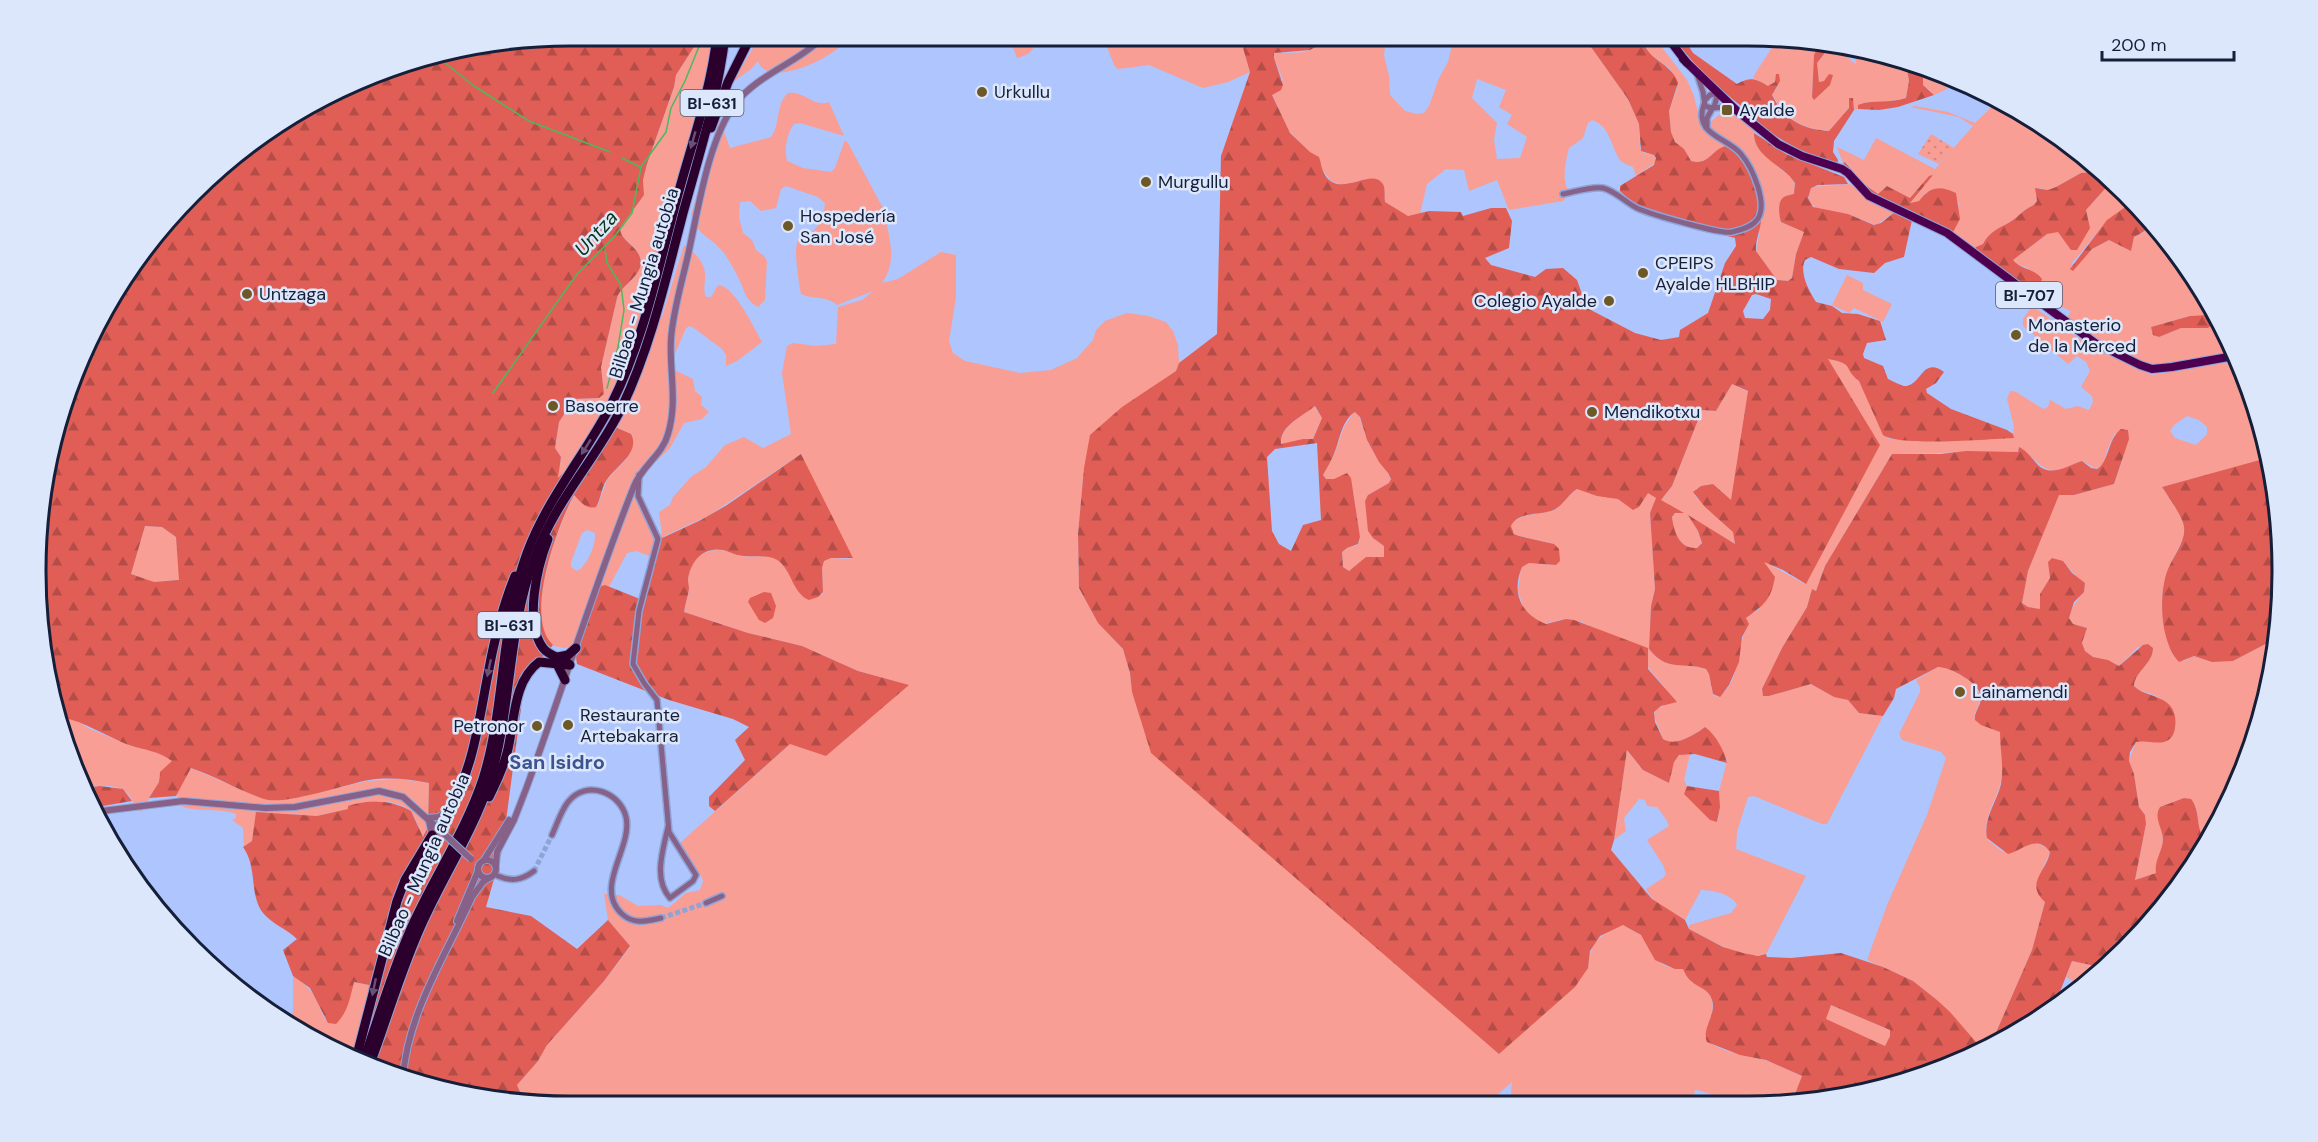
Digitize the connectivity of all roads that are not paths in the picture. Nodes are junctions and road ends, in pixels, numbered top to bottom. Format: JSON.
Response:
{"nodes":[{"id":1,"x":715,"y":46,"type":"edge"},
{"id":2,"x":723,"y":46,"type":"edge"},
{"id":3,"x":746,"y":46,"type":"edge"},
{"id":4,"x":812,"y":46,"type":"edge"},
{"id":5,"x":1673,"y":46,"type":"edge"},
{"id":6,"x":1687,"y":63,"type":"joint"},
{"id":7,"x":1696,"y":73,"type":"junction"},
{"id":8,"x":1718,"y":93,"type":"junction"},
{"id":9,"x":1704,"y":102,"type":"junction"},
{"id":10,"x":1733,"y":107,"type":"junction"},
{"id":11,"x":1713,"y":108,"type":"junction"},
{"id":12,"x":1707,"y":128,"type":"junction"},
{"id":13,"x":695,"y":169,"type":"junction"},
{"id":14,"x":1563,"y":194,"type":"dead end"},
{"id":15,"x":2226,"y":357,"type":"edge"},
{"id":16,"x":588,"y":462,"type":"junction"},
{"id":17,"x":639,"y":475,"type":"junction"},
{"id":18,"x":527,"y":553,"type":"junction"},
{"id":19,"x":576,"y":648,"type":"junction"},
{"id":20,"x":558,"y":661,"type":"junction"},
{"id":21,"x":570,"y":665,"type":"junction"},
{"id":22,"x":565,"y":680,"type":"junction"},
{"id":23,"x":521,"y":802,"type":"junction"},
{"id":24,"x":105,"y":811,"type":"edge"},
{"id":25,"x":448,"y":812,"type":"junction"},
{"id":26,"x":427,"y":818,"type":"junction"},
{"id":27,"x":474,"y":822,"type":"junction"},
{"id":28,"x":668,"y":827,"type":"junction"},
{"id":29,"x":438,"y":832,"type":"junction"},
{"id":30,"x":552,"y":835,"type":"tunnel mouth"},
{"id":31,"x":471,"y":859,"type":"junction"},
{"id":32,"x":483,"y":861,"type":"junction"},
{"id":33,"x":496,"y":865,"type":"junction"},
{"id":34,"x":478,"y":871,"type":"junction"},
{"id":35,"x":534,"y":871,"type":"dead end"},
{"id":36,"x":498,"y":876,"type":"dead end"},
{"id":37,"x":489,"y":878,"type":"junction"},
{"id":38,"x":722,"y":896,"type":"dead end"},
{"id":39,"x":706,"y":903,"type":"tunnel mouth"},
{"id":40,"x":661,"y":918,"type":"tunnel mouth"},
{"id":41,"x":450,"y":941,"type":"junction"},
{"id":42,"x":358,"y":1050,"type":"edge"},
{"id":43,"x":366,"y":1054,"type":"edge"},
{"id":44,"x":373,"y":1057,"type":"edge"},
{"id":45,"x":404,"y":1068,"type":"edge"}],
"edges":[{"from":1,"to":18,"type":"highway","name":"Bilbao - Mungia autobia","number":"BI-631","one_way":true},
{"from":2,"to":13,"type":"highway","name":"Bilbao - Mungia autobia","number":"BI-631"},
{"from":3,"to":13,"type":"highway"},
{"from":4,"to":17,"type":"street"},
{"from":5,"to":6,"type":"highway"},
{"from":6,"to":7,"type":"main road","number":"BI-707"},
{"from":7,"to":8,"type":"main road","number":"BI-707"},
{"from":7,"to":9,"type":"street"},
{"from":8,"to":9,"type":"street"},
{"from":8,"to":10,"type":"main road","number":"BI-707"},
{"from":8,"to":11,"type":"street"},
{"from":9,"to":11,"type":"street"},
{"from":9,"to":12,"type":"street"},
{"from":10,"to":11,"type":"street"},
{"from":10,"to":15,"type":"main road","number":"BI-707"},
{"from":11,"to":12,"type":"street"},
{"from":12,"to":14,"type":"street"},
{"from":13,"to":16,"type":"highway","name":"Bilbao - Mungia autobia","number":"BI-631"},
{"from":16,"to":20,"type":"highway"},
{"from":16,"to":27,"type":"highway","name":"Bilbao - Mungia autobia","number":"BI-631"},
{"from":17,"to":19,"type":"street"},
{"from":17,"to":28,"type":"street"},
{"from":18,"to":25,"type":"highway","one_way":true},
{"from":18,"to":43,"type":"highway","name":"Bilbao - Mungia autobia","number":"BI-631"},
{"from":19,"to":20,"type":"highway"},
{"from":19,"to":21,"type":"street"},
{"from":20,"to":21,"type":"highway"},
{"from":20,"to":22,"type":"highway"},
{"from":20,"to":27,"type":"highway"},
{"from":21,"to":22,"type":"street"},
{"from":22,"to":23,"type":"street"},
{"from":23,"to":32,"type":"street"},
{"from":23,"to":33,"type":"street"},
{"from":24,"to":26,"type":"street"},
{"from":25,"to":26,"type":"street"},
{"from":25,"to":29,"type":"street"},
{"from":26,"to":29,"type":"street"},
{"from":27,"to":44,"type":"highway","name":"Bilbao - Mungia autobia","number":"BI-631"},
{"from":28,"to":28,"type":"street"},
{"from":29,"to":31,"type":"street","bridge":true},
{"from":29,"to":42,"type":"highway","one_way":true},
{"from":30,"to":40,"type":"street"},
{"from":31,"to":32,"type":"street"},
{"from":31,"to":34,"type":"street"},
{"from":32,"to":33,"type":"street"},
{"from":32,"to":34,"type":"street"},
{"from":33,"to":37,"type":"street"},
{"from":34,"to":37,"type":"street"},
{"from":34,"to":41,"type":"street"},
{"from":35,"to":36,"type":"street"},
{"from":37,"to":41,"type":"street"},
{"from":38,"to":39,"type":"street"},
{"from":41,"to":45,"type":"street"}]}
